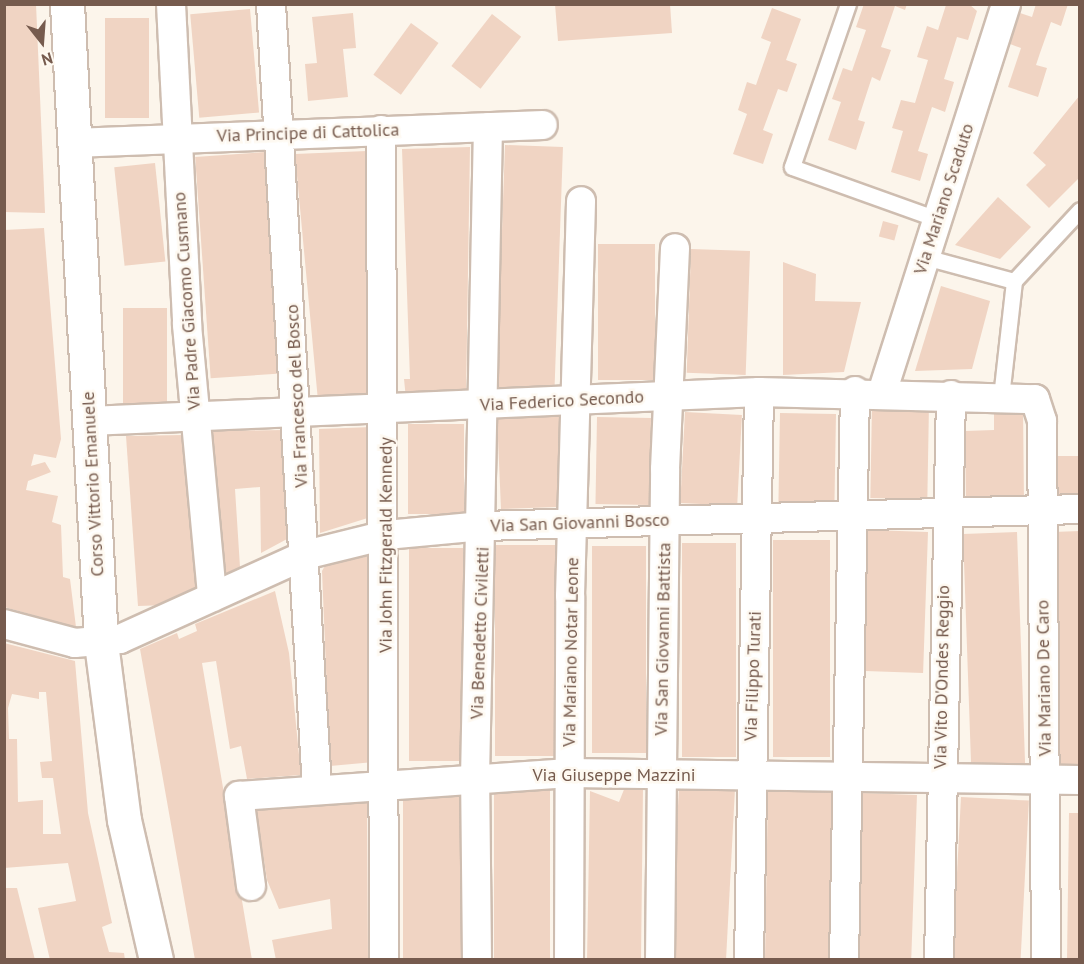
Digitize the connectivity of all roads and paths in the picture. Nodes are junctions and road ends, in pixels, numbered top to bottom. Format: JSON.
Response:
{"nodes":[{"id":1,"x":66,"y":4,"type":"edge"},
{"id":2,"x":171,"y":4,"type":"edge"},
{"id":3,"x":271,"y":4,"type":"edge"},
{"id":4,"x":848,"y":4,"type":"edge"},
{"id":5,"x":1006,"y":4,"type":"edge"},
{"id":6,"x":543,"y":125,"type":"dead end"},
{"id":7,"x":488,"y":127,"type":"junction"},
{"id":8,"x":381,"y":130,"type":"junction"},
{"id":9,"x":278,"y":133,"type":"junction"},
{"id":10,"x":176,"y":137,"type":"junction"},
{"id":11,"x":74,"y":143,"type":"junction"},
{"id":12,"x":581,"y":201,"type":"dead end"},
{"id":13,"x":1080,"y":210,"type":"edge"},
{"id":14,"x":937,"y":219,"type":"junction"},
{"id":15,"x":675,"y":248,"type":"dead end"},
{"id":16,"x":925,"y":257,"type":"junction"},
{"id":17,"x":1014,"y":281,"type":"junction"},
{"id":18,"x":759,"y":392,"type":"junction"},
{"id":19,"x":869,"y":392,"type":"junction"},
{"id":20,"x":951,"y":395,"type":"junction"},
{"id":21,"x":669,"y":396,"type":"junction"},
{"id":22,"x":1001,"y":397,"type":"junction"},
{"id":23,"x":579,"y":398,"type":"junction"},
{"id":24,"x":1035,"y":399,"type":"joint"},
{"id":25,"x":484,"y":405,"type":"junction"},
{"id":26,"x":386,"y":410,"type":"junction"},
{"id":27,"x":298,"y":414,"type":"junction"},
{"id":28,"x":195,"y":415,"type":"junction"},
{"id":29,"x":90,"y":422,"type":"junction"},
{"id":30,"x":1080,"y":509,"type":"edge"},
{"id":31,"x":1040,"y":511,"type":"junction"},
{"id":32,"x":945,"y":513,"type":"junction"},
{"id":33,"x":849,"y":515,"type":"junction"},
{"id":34,"x":757,"y":518,"type":"junction"},
{"id":35,"x":664,"y":521,"type":"junction"},
{"id":36,"x":573,"y":525,"type":"junction"},
{"id":37,"x":483,"y":526,"type":"junction"},
{"id":38,"x":386,"y":535,"type":"junction"},
{"id":39,"x":305,"y":555,"type":"junction"},
{"id":40,"x":212,"y":597,"type":"junction"},
{"id":41,"x":4,"y":624,"type":"edge"},
{"id":42,"x":101,"y":644,"type":"junction"},
{"id":43,"x":569,"y":773,"type":"junction"},
{"id":44,"x":662,"y":774,"type":"junction"},
{"id":45,"x":750,"y":776,"type":"junction"},
{"id":46,"x":844,"y":777,"type":"junction"},
{"id":47,"x":940,"y":778,"type":"junction"},
{"id":48,"x":475,"y":779,"type":"junction"},
{"id":49,"x":1046,"y":780,"type":"junction"},
{"id":50,"x":1080,"y":780,"type":"edge"},
{"id":51,"x":384,"y":785,"type":"junction"},
{"id":52,"x":317,"y":788,"type":"junction"},
{"id":53,"x":252,"y":886,"type":"dead end"},
{"id":54,"x":156,"y":960,"type":"edge"},
{"id":55,"x":384,"y":960,"type":"edge"},
{"id":56,"x":477,"y":960,"type":"edge"},
{"id":57,"x":569,"y":960,"type":"edge"},
{"id":58,"x":660,"y":960,"type":"edge"},
{"id":59,"x":748,"y":960,"type":"edge"},
{"id":60,"x":844,"y":960,"type":"edge"},
{"id":61,"x":939,"y":960,"type":"edge"},
{"id":62,"x":1046,"y":960,"type":"edge"}],
"edges":[{"from":1,"to":11,"type":"street","name":"Corso Vittorio Emanuele"},
{"from":2,"to":10,"type":"street","name":"Via Padre Giacomo Cusmano"},
{"from":3,"to":9,"type":"street","name":"Via Francesco del Bosco"},
{"from":4,"to":14,"type":"lane"},
{"from":5,"to":14,"type":"street","name":"Via Mariano Scaduto"},
{"from":6,"to":7,"type":"street","name":"Via Principe di Cattolica"},
{"from":7,"to":8,"type":"street","name":"Via Principe di Cattolica"},
{"from":7,"to":25,"type":"street","name":"Via Benedetto Civiletti"},
{"from":8,"to":9,"type":"street","name":"Via Principe di Cattolica"},
{"from":8,"to":26,"type":"street","name":"Via John Fitzgerald Kennedy"},
{"from":9,"to":10,"type":"street","name":"Via Principe di Cattolica"},
{"from":9,"to":27,"type":"street","name":"Via Francesco del Bosco"},
{"from":10,"to":11,"type":"street","name":"Via Principe di Cattolica"},
{"from":10,"to":28,"type":"street","name":"Via Padre Giacomo Cusmano"},
{"from":11,"to":29,"type":"street","name":"Corso Vittorio Emanuele"},
{"from":12,"to":23,"type":"street","name":"Via Mariano Notar Leone"},
{"from":13,"to":17,"type":"lane"},
{"from":14,"to":16,"type":"street","name":"Via Mariano Scaduto"},
{"from":15,"to":21,"type":"street","name":"Via San Giovanni Battista"},
{"from":16,"to":17,"type":"lane"},
{"from":16,"to":19,"type":"street","name":"Via Mariano Scaduto"},
{"from":17,"to":22,"type":"lane"},
{"from":18,"to":19,"type":"street","name":"Via Federico Secondo"},
{"from":18,"to":21,"type":"street","name":"Via Federico Secondo"},
{"from":18,"to":34,"type":"street","name":"Via Filippo Turati"},
{"from":19,"to":20,"type":"street","name":"Via Federico Secondo"},
{"from":19,"to":33,"type":"street","name":"Via Mariano Scaduto"},
{"from":20,"to":22,"type":"street","name":"Via Federico Secondo"},
{"from":20,"to":32,"type":"street","name":"Via Vito D'Ondes Reggio"},
{"from":21,"to":23,"type":"street","name":"Via Federico Secondo"},
{"from":21,"to":35,"type":"street","name":"Via San Giovanni Battista"},
{"from":22,"to":24,"type":"street","name":"Via Federico Secondo"},
{"from":23,"to":25,"type":"street","name":"Via Federico Secondo"},
{"from":23,"to":36,"type":"street","name":"Via Mariano Notar Leone"},
{"from":24,"to":31,"type":"street","name":"Via Mariano De Caro"},
{"from":25,"to":26,"type":"street","name":"Via Federico Secondo"},
{"from":25,"to":37,"type":"street","name":"Via Benedetto Civiletti"},
{"from":26,"to":27,"type":"street","name":"Via Federico Secondo"},
{"from":26,"to":38,"type":"street","name":"Via John Fitzgerald Kennedy"},
{"from":27,"to":28,"type":"street","name":"Via Federico Secondo"},
{"from":27,"to":39,"type":"street","name":"Via Francesco del Bosco"},
{"from":28,"to":29,"type":"street","name":"Via Federico Secondo"},
{"from":28,"to":40,"type":"street","name":"Via Padre Giacomo Cusmano"},
{"from":29,"to":42,"type":"street","name":"Corso Vittorio Emanuele"},
{"from":30,"to":31,"type":"street","name":"Via San Giovanni Bosco"},
{"from":31,"to":32,"type":"street","name":"Via San Giovanni Bosco"},
{"from":31,"to":49,"type":"street","name":"Via Mariano De Caro"},
{"from":32,"to":33,"type":"street","name":"Via San Giovanni Bosco"},
{"from":32,"to":47,"type":"street","name":"Via Vito D'Ondes Reggio"},
{"from":33,"to":34,"type":"street","name":"Via San Giovanni Bosco"},
{"from":33,"to":46,"type":"street","name":"Via Mariano Scaduto"},
{"from":34,"to":35,"type":"street","name":"Via San Giovanni Bosco"},
{"from":34,"to":45,"type":"street","name":"Via Filippo Turati"},
{"from":35,"to":36,"type":"street","name":"Via San Giovanni Bosco"},
{"from":35,"to":44,"type":"street","name":"Via San Giovanni Battista"},
{"from":36,"to":37,"type":"street","name":"Via San Giovanni Bosco"},
{"from":36,"to":43,"type":"street","name":"Via Mariano Notar Leone"},
{"from":37,"to":38,"type":"street","name":"Via San Giovanni Bosco"},
{"from":37,"to":48,"type":"street","name":"Via Benedetto Civiletti"},
{"from":38,"to":39,"type":"street","name":"Via San Giovanni Bosco"},
{"from":38,"to":51,"type":"street","name":"Via John Fitzgerald Kennedy"},
{"from":39,"to":40,"type":"street","name":"Via San Giovanni Bosco"},
{"from":39,"to":52,"type":"street","name":"Via Francesco del Bosco"},
{"from":40,"to":42,"type":"street","name":"Via San Giovanni Bosco"},
{"from":41,"to":42,"type":"street"},
{"from":42,"to":54,"type":"street","name":"Corso Vittorio Emanuele"},
{"from":43,"to":44,"type":"street","name":"Via Giuseppe Mazzini"},
{"from":43,"to":48,"type":"street","name":"Via Giuseppe Mazzini"},
{"from":43,"to":57,"type":"street","name":"Via Mariano Notar Leone"},
{"from":44,"to":45,"type":"street","name":"Via Giuseppe Mazzini"},
{"from":44,"to":58,"type":"street","name":"Via San Giovanni Battista"},
{"from":45,"to":46,"type":"street","name":"Via Giuseppe Mazzini"},
{"from":45,"to":59,"type":"street","name":"Via Filippo Turati"},
{"from":46,"to":47,"type":"street","name":"Via Giuseppe Mazzini"},
{"from":46,"to":60,"type":"street"},
{"from":47,"to":49,"type":"street","name":"Via Giuseppe Mazzini"},
{"from":47,"to":61,"type":"street","name":"Via Vito D'Ondes Reggio"},
{"from":48,"to":51,"type":"street","name":"Via Giuseppe Mazzini"},
{"from":48,"to":56,"type":"street","name":"Via Benedetto Civiletti"},
{"from":49,"to":50,"type":"street","name":"Via Giuseppe Mazzini"},
{"from":49,"to":62,"type":"street","name":"Via Mariano De Caro"},
{"from":51,"to":52,"type":"street","name":"Via Giuseppe Mazzini"},
{"from":51,"to":55,"type":"street","name":"Via John Fitzgerald Kennedy"},
{"from":52,"to":53,"type":"street","name":"Via Giuseppe Mazzini"}]}
